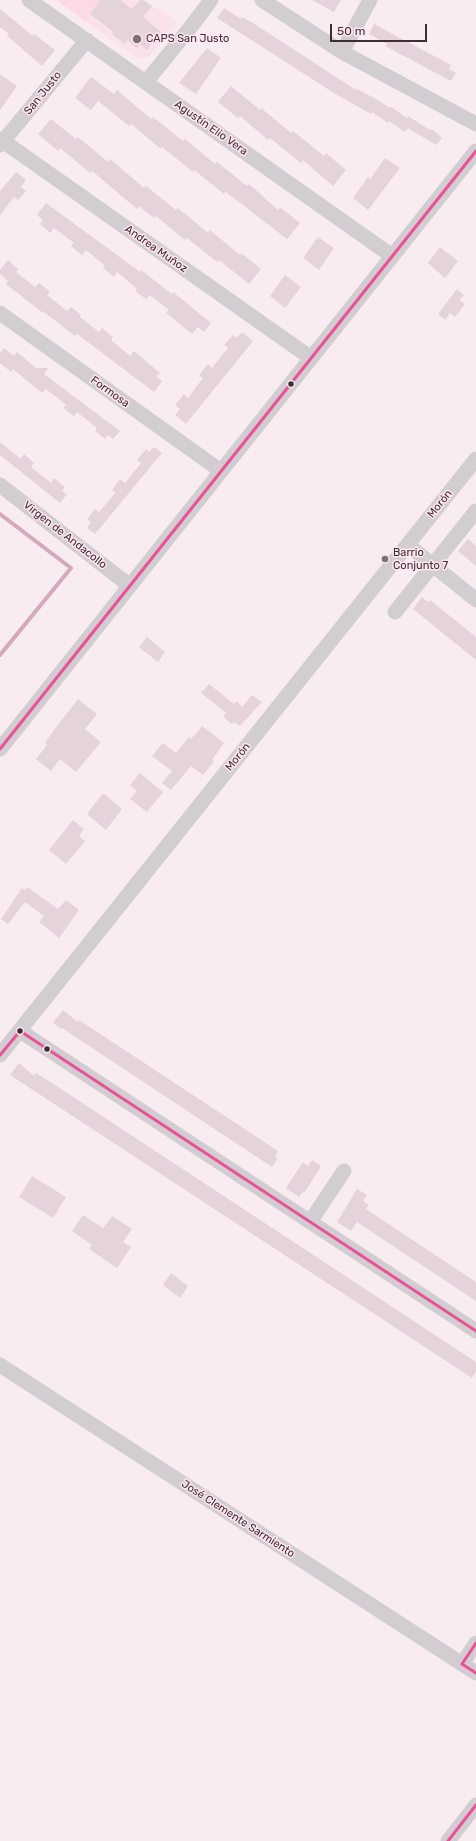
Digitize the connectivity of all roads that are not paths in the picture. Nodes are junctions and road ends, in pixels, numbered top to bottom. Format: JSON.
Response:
{"nodes":[{"id":1,"x":29,"y":0,"type":"edge"},
{"id":2,"x":210,"y":0,"type":"edge"},
{"id":3,"x":262,"y":0,"type":"edge"},
{"id":4,"x":370,"y":0,"type":"edge"},
{"id":5,"x":87,"y":40,"type":"junction"},
{"id":6,"x":342,"y":52,"type":"junction"},
{"id":7,"x":146,"y":82,"type":"junction"},
{"id":8,"x":476,"y":124,"type":"edge"},
{"id":9,"x":1,"y":142,"type":"edge"},
{"id":10,"x":476,"y":151,"type":"edge"},
{"id":11,"x":392,"y":256,"type":"junction"},
{"id":12,"x":0,"y":313,"type":"edge"},
{"id":13,"x":311,"y":358,"type":"junction"},
{"id":14,"x":476,"y":459,"type":"edge"},
{"id":15,"x":221,"y":471,"type":"junction"},
{"id":16,"x":0,"y":485,"type":"edge"},
{"id":17,"x":476,"y":511,"type":"edge"},
{"id":18,"x":408,"y":545,"type":"junction"},
{"id":19,"x":433,"y":565,"type":"junction"},
{"id":20,"x":130,"y":586,"type":"junction"},
{"id":21,"x":476,"y":600,"type":"edge"},
{"id":22,"x":395,"y":612,"type":"dead end"},
{"id":23,"x":0,"y":749,"type":"edge"},
{"id":24,"x":20,"y":1031,"type":"junction"},
{"id":25,"x":0,"y":1055,"type":"edge"},
{"id":26,"x":344,"y":1171,"type":"dead end"},
{"id":27,"x":310,"y":1222,"type":"junction"},
{"id":28,"x":476,"y":1331,"type":"edge"},
{"id":29,"x":0,"y":1364,"type":"edge"},
{"id":30,"x":476,"y":1643,"type":"edge"},
{"id":31,"x":462,"y":1664,"type":"junction"},
{"id":32,"x":476,"y":1673,"type":"edge"},
{"id":33,"x":476,"y":1805,"type":"edge"},
{"id":34,"x":448,"y":1841,"type":"edge"}],
"edges":[{"from":1,"to":5,"type":"street","name":"Agustín Elio Vera"},
{"from":2,"to":7,"type":"street"},
{"from":3,"to":6,"type":"street"},
{"from":4,"to":6,"type":"street"},
{"from":5,"to":7,"type":"street","name":"Agustín Elio Vera"},
{"from":5,"to":9,"type":"street","name":"San Justo"},
{"from":6,"to":8,"type":"street"},
{"from":7,"to":11,"type":"street","name":"Agustín Elio Vera"},
{"from":9,"to":13,"type":"street","name":"Andrea Muñoz"},
{"from":10,"to":11,"type":"street"},
{"from":11,"to":13,"type":"street"},
{"from":12,"to":15,"type":"street","name":"Formosa"},
{"from":13,"to":15,"type":"street"},
{"from":14,"to":18,"type":"street","name":"Morón"},
{"from":15,"to":20,"type":"street"},
{"from":16,"to":20,"type":"street","name":"Virgen de Andacollo"},
{"from":17,"to":19,"type":"street"},
{"from":18,"to":19,"type":"street"},
{"from":18,"to":24,"type":"street","name":"Morón"},
{"from":19,"to":21,"type":"street"},
{"from":19,"to":22,"type":"street"},
{"from":20,"to":23,"type":"street"},
{"from":24,"to":25,"type":"street","name":"Morón"},
{"from":24,"to":27,"type":"street"},
{"from":26,"to":27,"type":"street"},
{"from":27,"to":28,"type":"street"},
{"from":29,"to":31,"type":"street","name":"José Clemente Sarmiento"},
{"from":30,"to":31,"type":"street"},
{"from":31,"to":32,"type":"street","name":"José Clemente Sarmiento"},
{"from":33,"to":34,"type":"street"}]}
